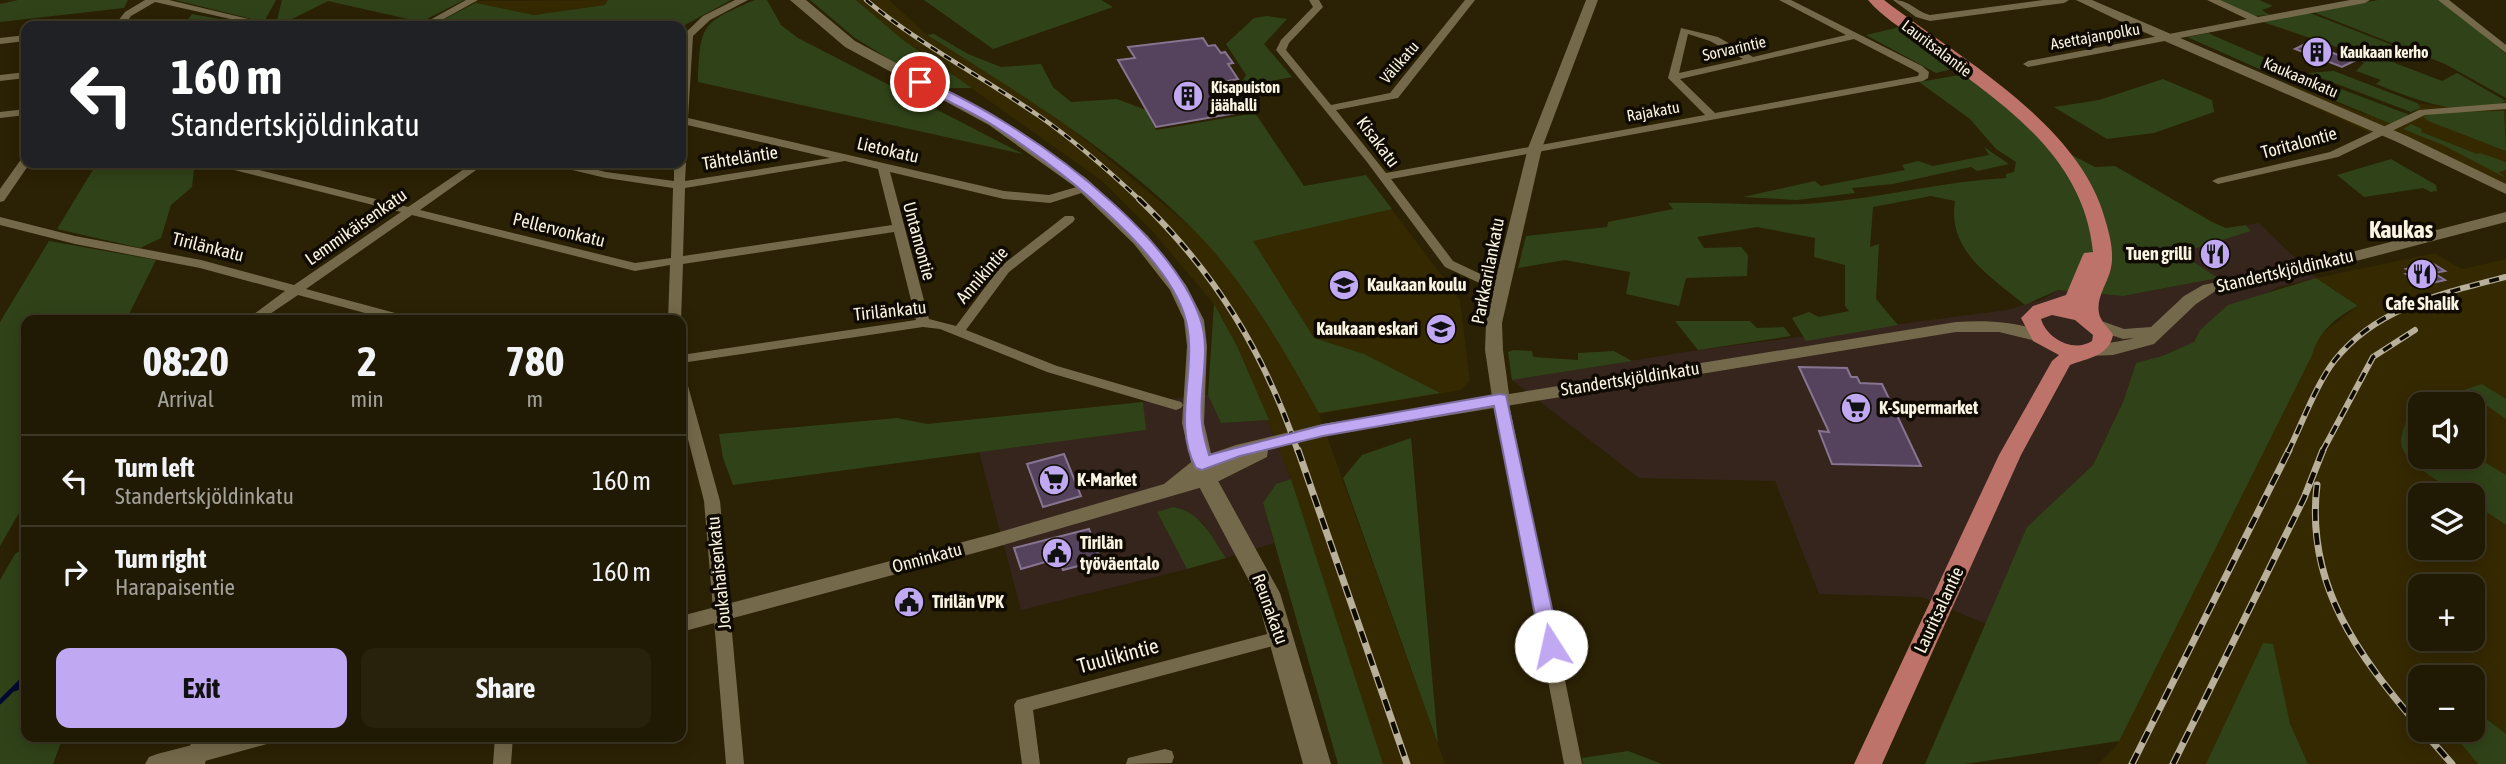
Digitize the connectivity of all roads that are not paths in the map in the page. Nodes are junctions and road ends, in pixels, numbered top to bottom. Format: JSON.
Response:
{"nodes":[{"id":1,"x":154,"y":0,"type":"edge"},
{"id":2,"x":473,"y":0,"type":"edge"},
{"id":3,"x":743,"y":0,"type":"edge"},
{"id":4,"x":797,"y":0,"type":"edge"},
{"id":5,"x":1314,"y":0,"type":"edge"},
{"id":6,"x":1470,"y":0,"type":"edge"},
{"id":7,"x":1592,"y":0,"type":"edge"},
{"id":8,"x":1784,"y":0,"type":"edge"},
{"id":9,"x":1875,"y":0,"type":"edge"},
{"id":10,"x":1898,"y":0,"type":"edge"},
{"id":11,"x":2064,"y":0,"type":"edge"},
{"id":12,"x":2082,"y":0,"type":"edge"},
{"id":13,"x":2212,"y":0,"type":"edge"},
{"id":14,"x":2365,"y":0,"type":"edge"},
{"id":15,"x":2443,"y":0,"type":"edge"},
{"id":16,"x":2256,"y":20,"type":"junction"},
{"id":17,"x":123,"y":21,"type":"edge"},
{"id":18,"x":250,"y":21,"type":"edge"},
{"id":19,"x":433,"y":21,"type":"edge"},
{"id":20,"x":1856,"y":36,"type":"junction"},
{"id":21,"x":21,"y":39,"type":"edge"},
{"id":22,"x":2166,"y":39,"type":"junction"},
{"id":23,"x":0,"y":41,"type":"edge"},
{"id":24,"x":2506,"y":50,"type":"edge"},
{"id":25,"x":686,"y":59,"type":"edge"},
{"id":26,"x":1752,"y":60,"type":"junction"},
{"id":27,"x":2028,"y":64,"type":"dead end"},
{"id":28,"x":21,"y":76,"type":"edge"},
{"id":29,"x":0,"y":78,"type":"edge"},
{"id":30,"x":1673,"y":78,"type":"junction"},
{"id":31,"x":2506,"y":106,"type":"edge"},
{"id":32,"x":1330,"y":108,"type":"junction"},
{"id":33,"x":21,"y":113,"type":"edge"},
{"id":34,"x":0,"y":116,"type":"edge"},
{"id":35,"x":1712,"y":117,"type":"junction"},
{"id":36,"x":686,"y":121,"type":"edge"},
{"id":37,"x":2386,"y":131,"type":"junction"},
{"id":38,"x":1535,"y":148,"type":"junction"},
{"id":39,"x":848,"y":159,"type":"junction"},
{"id":40,"x":21,"y":167,"type":"edge"},
{"id":41,"x":883,"y":167,"type":"junction"},
{"id":42,"x":238,"y":168,"type":"edge"},
{"id":43,"x":473,"y":168,"type":"edge"},
{"id":44,"x":576,"y":168,"type":"edge"},
{"id":45,"x":680,"y":168,"type":"edge"},
{"id":46,"x":1382,"y":177,"type":"junction"},
{"id":47,"x":2218,"y":181,"type":"dead end"},
{"id":48,"x":679,"y":185,"type":"junction"},
{"id":49,"x":1087,"y":188,"type":"junction"},
{"id":50,"x":2506,"y":190,"type":"edge"},
{"id":51,"x":0,"y":198,"type":"edge"},
{"id":52,"x":410,"y":211,"type":"junction"},
{"id":53,"x":2506,"y":217,"type":"edge"},
{"id":54,"x":1069,"y":219,"type":"dead end"},
{"id":55,"x":0,"y":221,"type":"edge"},
{"id":56,"x":2097,"y":227,"type":"junction"},
{"id":57,"x":897,"y":228,"type":"junction"},
{"id":58,"x":678,"y":261,"type":"junction"},
{"id":59,"x":1501,"y":289,"type":"junction"},
{"id":60,"x":296,"y":290,"type":"junction"},
{"id":61,"x":2043,"y":311,"type":"junction"},
{"id":62,"x":259,"y":315,"type":"edge"},
{"id":63,"x":387,"y":315,"type":"edge"},
{"id":64,"x":675,"y":315,"type":"edge"},
{"id":65,"x":2093,"y":322,"type":"junction"},
{"id":66,"x":923,"y":323,"type":"junction"},
{"id":67,"x":1987,"y":326,"type":"junction"},
{"id":68,"x":2159,"y":329,"type":"junction"},
{"id":69,"x":958,"y":332,"type":"junction"},
{"id":70,"x":2041,"y":338,"type":"junction"},
{"id":71,"x":2088,"y":351,"type":"junction"},
{"id":72,"x":686,"y":358,"type":"edge"},
{"id":73,"x":1500,"y":399,"type":"junction"},
{"id":74,"x":686,"y":403,"type":"edge"},
{"id":75,"x":1177,"y":405,"type":"dead end"},
{"id":76,"x":2010,"y":455,"type":"junction"},
{"id":77,"x":1204,"y":472,"type":"junction"},
{"id":78,"x":722,"y":612,"type":"junction"},
{"id":79,"x":686,"y":623,"type":"edge"},
{"id":80,"x":1282,"y":636,"type":"junction"},
{"id":81,"x":237,"y":742,"type":"edge"},
{"id":82,"x":504,"y":742,"type":"edge"},
{"id":83,"x":198,"y":751,"type":"edge"},
{"id":84,"x":1165,"y":757,"type":"dead end"},
{"id":85,"x":157,"y":764,"type":"edge"},
{"id":86,"x":502,"y":764,"type":"edge"},
{"id":87,"x":735,"y":764,"type":"edge"},
{"id":88,"x":1031,"y":764,"type":"edge"},
{"id":89,"x":1135,"y":764,"type":"edge"},
{"id":90,"x":1317,"y":764,"type":"edge"},
{"id":91,"x":1573,"y":764,"type":"edge"},
{"id":92,"x":1868,"y":764,"type":"edge"}],
"edges":[{"from":1,"to":17,"type":"street"},
{"from":1,"to":18,"type":"street"},
{"from":2,"to":19,"type":"street"},
{"from":3,"to":25,"type":"street"},
{"from":4,"to":49,"type":"main road","name":"Reunakatu"},
{"from":5,"to":32,"type":"street","name":"Kisakatu"},
{"from":6,"to":32,"type":"street","name":"Välikatu"},
{"from":7,"to":38,"type":"street","name":"Parkkarilankatu"},
{"from":8,"to":20,"type":"street"},
{"from":9,"to":56,"type":"main road","name":"Lauritsalantie"},
{"from":10,"to":11,"type":"street"},
{"from":12,"to":22,"type":"street","name":"Kaukaankatu"},
{"from":13,"to":16,"type":"street"},
{"from":14,"to":16,"type":"street","name":"Asettajanpolku"},
{"from":15,"to":24,"type":"street"},
{"from":16,"to":22,"type":"street","name":"Asettajanpolku"},
{"from":20,"to":26,"type":"street","name":"Sorvarintie"},
{"from":20,"to":35,"type":"street","name":"Rajakatu"},
{"from":21,"to":23,"type":"street"},
{"from":22,"to":27,"type":"street","name":"Asettajanpolku"},
{"from":22,"to":37,"type":"street","name":"Kaukaankatu"},
{"from":26,"to":30,"type":"street","name":"Sorvarintie"},
{"from":26,"to":30,"type":"street"},
{"from":28,"to":29,"type":"street"},
{"from":30,"to":35,"type":"street"},
{"from":31,"to":37,"type":"street","name":"Toritalontie"},
{"from":32,"to":46,"type":"street","name":"Kisakatu"},
{"from":33,"to":34,"type":"street"},
{"from":35,"to":38,"type":"street","name":"Rajakatu"},
{"from":36,"to":39,"type":"street","name":"Lietokatu"},
{"from":37,"to":47,"type":"street","name":"Toritalontie"},
{"from":37,"to":50,"type":"street","name":"Kaukaankatu"},
{"from":38,"to":46,"type":"street","name":"Rajakatu"},
{"from":38,"to":59,"type":"street","name":"Parkkarilankatu"},
{"from":39,"to":41,"type":"street","name":"Lietokatu"},
{"from":39,"to":48,"type":"street","name":"Tähteläntie"},
{"from":40,"to":51,"type":"street"},
{"from":41,"to":49,"type":"street","name":"Lietokatu"},
{"from":41,"to":57,"type":"street","name":"Untamontie"},
{"from":42,"to":52,"type":"street","name":"Pellervonkatu"},
{"from":43,"to":52,"type":"street","name":"Lemmikäisenkatu"},
{"from":44,"to":48,"type":"street","name":"Tähteläntie"},
{"from":45,"to":48,"type":"street"},
{"from":46,"to":59,"type":"street","name":"Kisakatu"},
{"from":48,"to":58,"type":"street"},
{"from":49,"to":77,"type":"main road","name":"Reunakatu"},
{"from":52,"to":58,"type":"street","name":"Pellervonkatu"},
{"from":52,"to":60,"type":"street","name":"Lemmikäisenkatu"},
{"from":53,"to":68,"type":"street","name":"Standertskjöldinkatu"},
{"from":54,"to":69,"type":"street","name":"Annikintie"},
{"from":55,"to":60,"type":"street","name":"Tirilänkatu"},
{"from":56,"to":61,"type":"main road"},
{"from":56,"to":65,"type":"main road","name":"Lauritsalantie"},
{"from":57,"to":58,"type":"street","name":"Pellervonkatu"},
{"from":57,"to":66,"type":"street","name":"Untamontie"},
{"from":58,"to":64,"type":"street"},
{"from":59,"to":73,"type":"street","name":"Parkkarilankatu"},
{"from":60,"to":62,"type":"street","name":"Lemmikäisenkatu"},
{"from":60,"to":63,"type":"street","name":"Tirilänkatu"},
{"from":61,"to":65,"type":"main road"},
{"from":61,"to":67,"type":"street","name":"Standertskjöldinkatu"},
{"from":61,"to":70,"type":"main road","name":"Lauritsalantie"},
{"from":65,"to":68,"type":"street"},
{"from":65,"to":71,"type":"main road","name":"Lauritsalantie"},
{"from":66,"to":69,"type":"street","name":"Tirilänkatu"},
{"from":66,"to":72,"type":"street","name":"Tirilänkatu"},
{"from":67,"to":70,"type":"street","name":"Standertskjöldinkatu"},
{"from":67,"to":73,"type":"street","name":"Standertskjöldinkatu"},
{"from":68,"to":71,"type":"street","name":"Standertskjöldinkatu"},
{"from":69,"to":75,"type":"street","name":"Tirilänkatu"},
{"from":70,"to":71,"type":"main road"},
{"from":70,"to":76,"type":"main road","name":"Lauritsalantie"},
{"from":71,"to":76,"type":"main road","name":"Lauritsalantie"},
{"from":73,"to":77,"type":"street","name":"Standertskjöldinkatu"},
{"from":73,"to":91,"type":"street","name":"Parkkarilankatu"},
{"from":74,"to":78,"type":"street","name":"Joukahaisenkatu"},
{"from":76,"to":92,"type":"main road","name":"Lauritsalantie"},
{"from":77,"to":78,"type":"street","name":"Onninkatu"},
{"from":77,"to":80,"type":"main road","name":"Reunakatu"},
{"from":78,"to":79,"type":"street","name":"Onninkatu"},
{"from":78,"to":87,"type":"street","name":"Joukahaisenkatu"},
{"from":80,"to":88,"type":"street","name":"Tuulikintie"},
{"from":80,"to":90,"type":"main road","name":"Reunakatu"},
{"from":81,"to":83,"type":"street"},
{"from":82,"to":86,"type":"street"},
{"from":83,"to":85,"type":"street"},
{"from":84,"to":89,"type":"street"}]}
